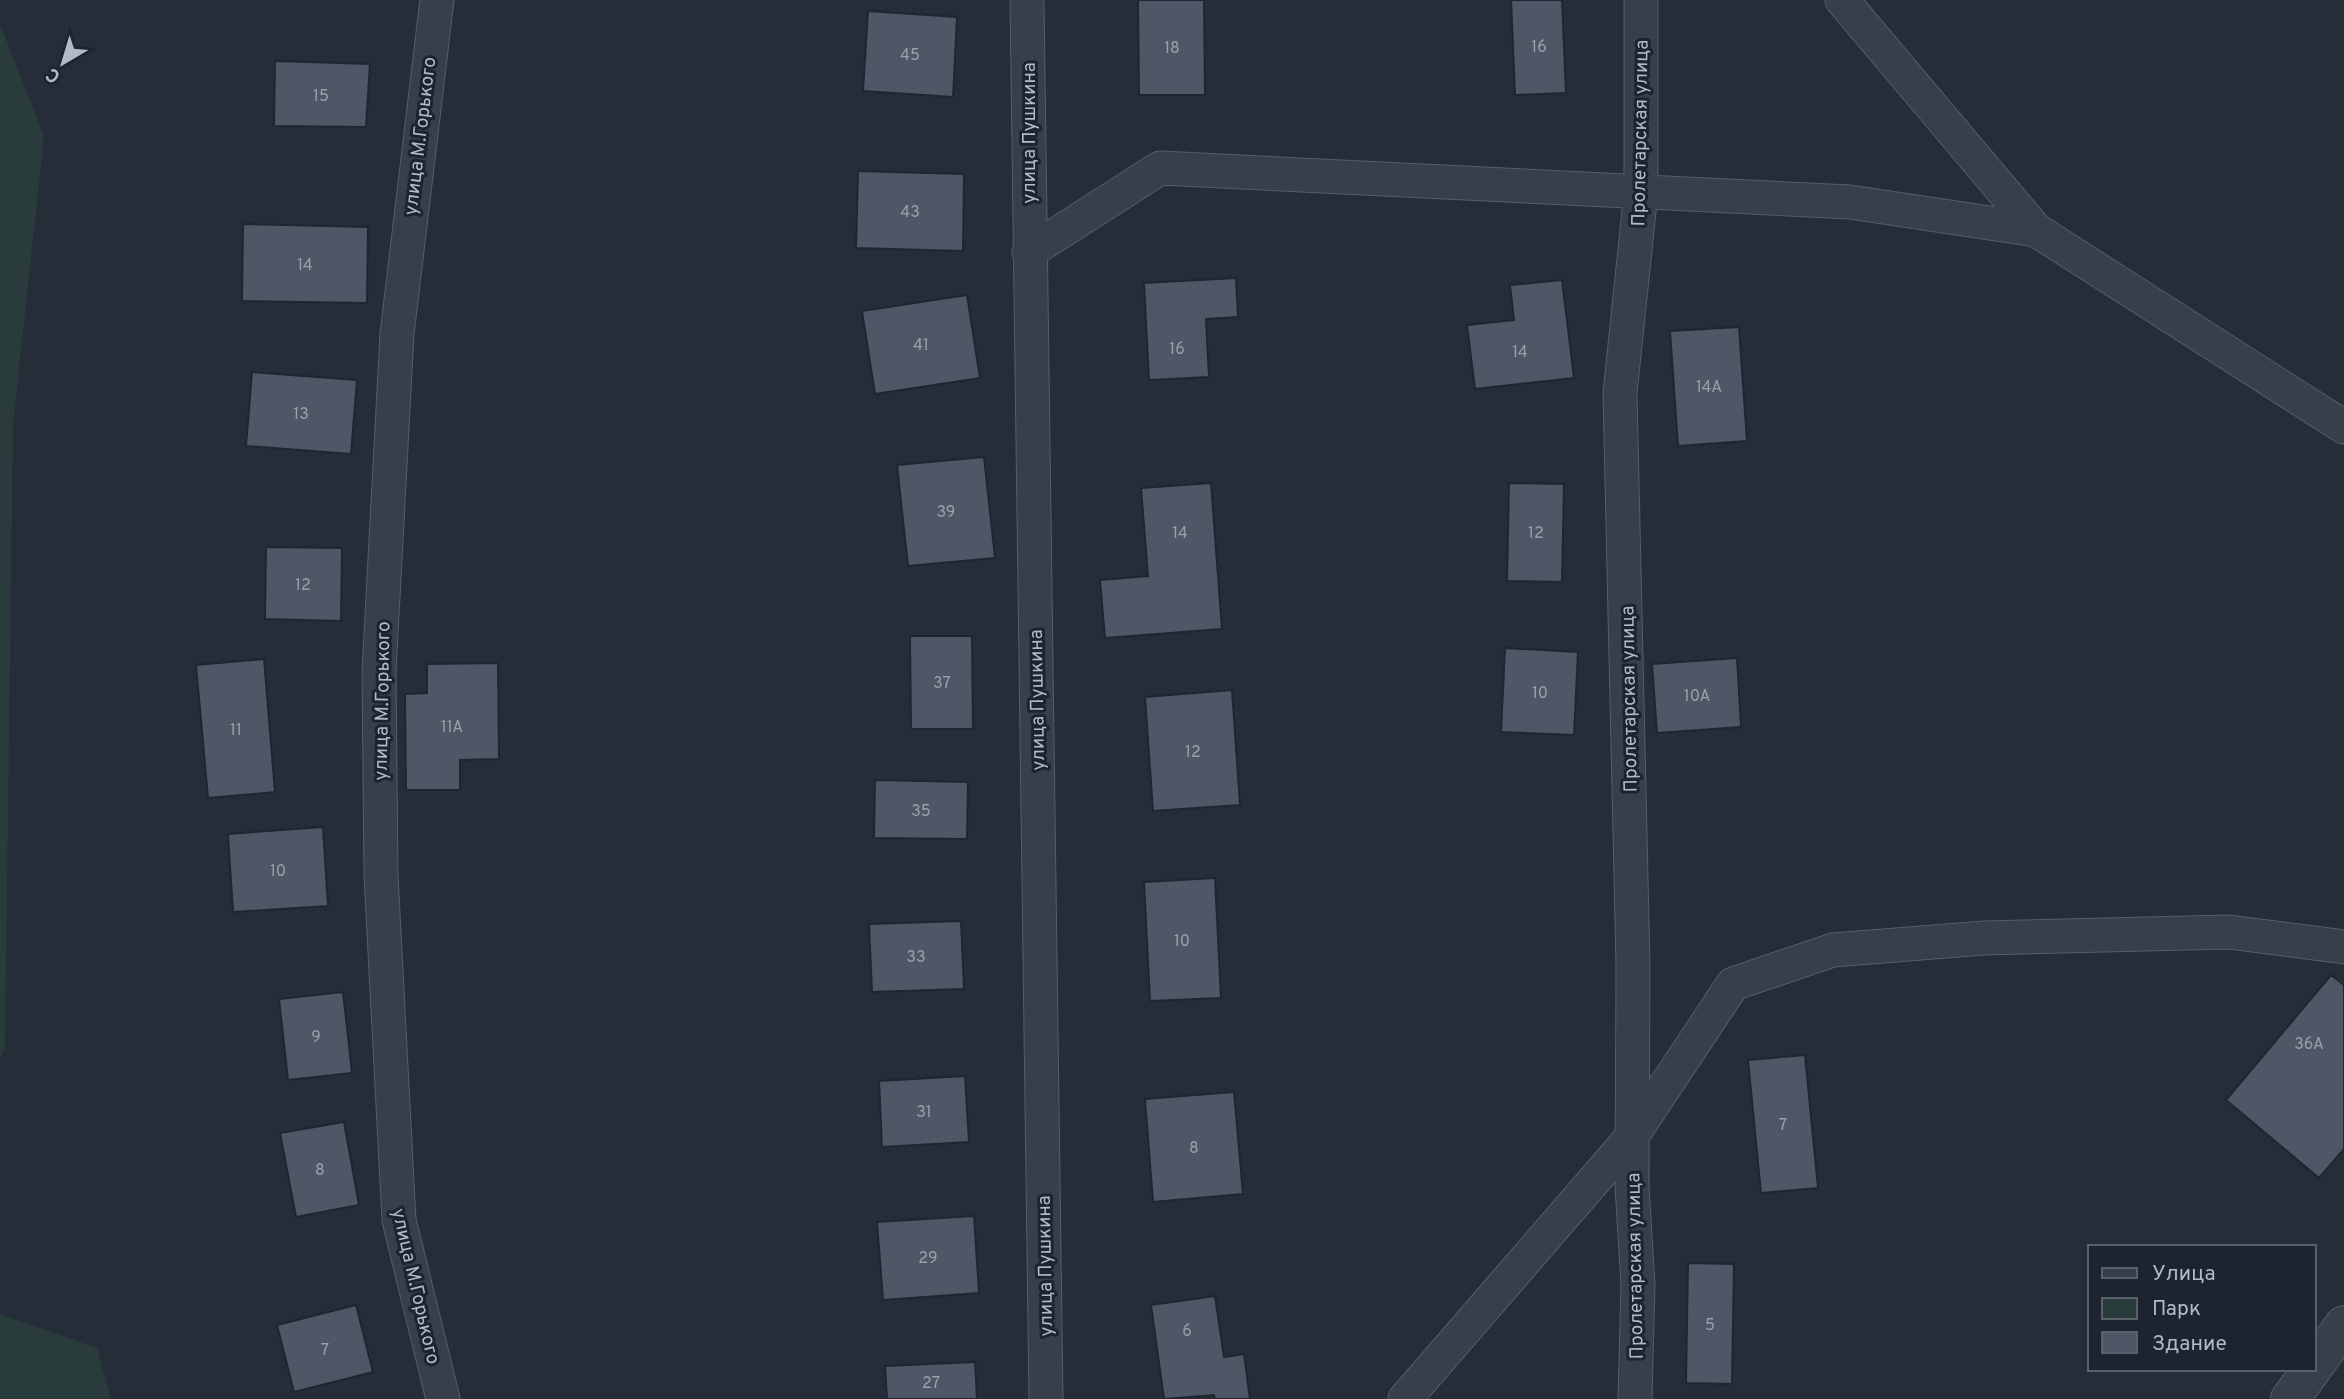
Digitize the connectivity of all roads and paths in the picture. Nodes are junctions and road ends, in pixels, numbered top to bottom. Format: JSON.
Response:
{"nodes":[{"id":1,"x":437,"y":0,"type":"edge"},
{"id":2,"x":1027,"y":0,"type":"edge"},
{"id":3,"x":1642,"y":0,"type":"edge"},
{"id":4,"x":1842,"y":0,"type":"edge"},
{"id":5,"x":1641,"y":192,"type":"junction"},
{"id":6,"x":2036,"y":230,"type":"junction"},
{"id":7,"x":1029,"y":252,"type":"junction"},
{"id":8,"x":2344,"y":428,"type":"edge"},
{"id":9,"x":2344,"y":947,"type":"edge"},
{"id":10,"x":1632,"y":1137,"type":"junction"},
{"id":11,"x":2344,"y":1325,"type":"edge"},
{"id":12,"x":2316,"y":1363,"type":"edge"},
{"id":13,"x":2310,"y":1371,"type":"edge"},
{"id":14,"x":443,"y":1399,"type":"edge"},
{"id":15,"x":1046,"y":1399,"type":"edge"},
{"id":16,"x":1405,"y":1399,"type":"edge"},
{"id":17,"x":1635,"y":1399,"type":"edge"},
{"id":18,"x":2290,"y":1399,"type":"edge"}],
"edges":[{"from":1,"to":14,"type":"street","name":"улица М.Горького"},
{"from":2,"to":7,"type":"street","name":"улица Пушкина"},
{"from":3,"to":5,"type":"street","name":"Пролетарская улица"},
{"from":4,"to":6,"type":"street"},
{"from":5,"to":6,"type":"street"},
{"from":5,"to":7,"type":"street"},
{"from":5,"to":10,"type":"street","name":"Пролетарская улица"},
{"from":6,"to":8,"type":"street"},
{"from":7,"to":15,"type":"street","name":"улица Пушкина"},
{"from":9,"to":10,"type":"street"},
{"from":10,"to":16,"type":"street"},
{"from":10,"to":17,"type":"street","name":"Пролетарская улица"},
{"from":11,"to":12,"type":"street"},
{"from":13,"to":18,"type":"street"}]}
